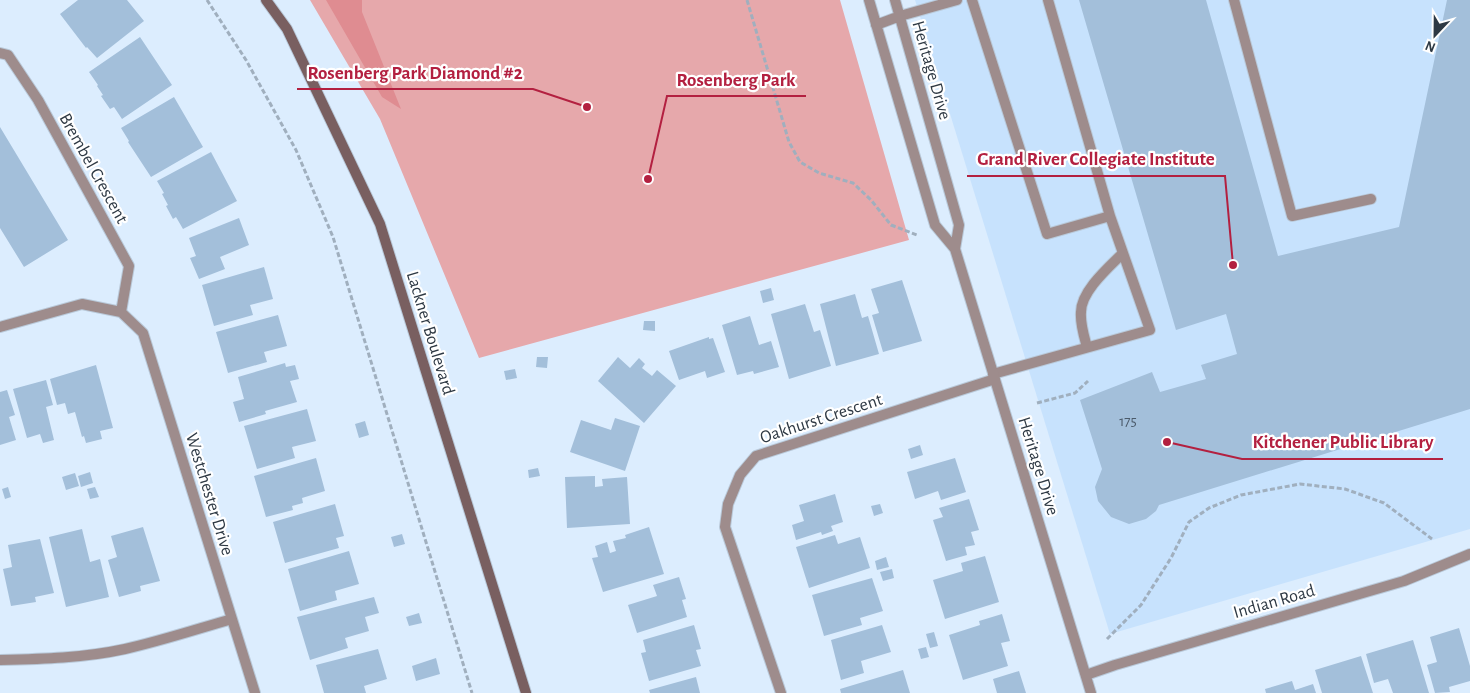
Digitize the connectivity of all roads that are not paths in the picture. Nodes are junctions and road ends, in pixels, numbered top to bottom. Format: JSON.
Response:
{"nodes":[{"id":1,"x":266,"y":0,"type":"edge"},
{"id":2,"x":869,"y":0,"type":"edge"},
{"id":3,"x":895,"y":0,"type":"edge"},
{"id":4,"x":957,"y":0,"type":"edge"},
{"id":5,"x":972,"y":0,"type":"edge"},
{"id":6,"x":1048,"y":0,"type":"edge"},
{"id":7,"x":1234,"y":0,"type":"edge"},
{"id":8,"x":900,"y":16,"type":"junction"},
{"id":9,"x":876,"y":25,"type":"junction"},
{"id":10,"x":0,"y":53,"type":"edge"},
{"id":11,"x":1371,"y":199,"type":"dead end"},
{"id":12,"x":1110,"y":216,"type":"junction"},
{"id":13,"x":955,"y":249,"type":"junction"},
{"id":14,"x":1123,"y":253,"type":"junction"},
{"id":15,"x":121,"y":312,"type":"junction"},
{"id":16,"x":0,"y":327,"type":"edge"},
{"id":17,"x":1087,"y":347,"type":"junction"},
{"id":18,"x":994,"y":377,"type":"junction"},
{"id":19,"x":1470,"y":554,"type":"edge"},
{"id":20,"x":232,"y":618,"type":"junction"},
{"id":21,"x":0,"y":660,"type":"edge"},
{"id":22,"x":1086,"y":675,"type":"junction"},
{"id":23,"x":255,"y":693,"type":"edge"},
{"id":24,"x":526,"y":693,"type":"edge"},
{"id":25,"x":782,"y":693,"type":"edge"},
{"id":26,"x":1092,"y":693,"type":"edge"}],
"edges":[{"from":1,"to":24,"type":"main road","name":"Lackner Boulevard"},
{"from":2,"to":9,"type":"street","name":"Heritage Drive"},
{"from":3,"to":8,"type":"street","name":"Heritage Drive"},
{"from":4,"to":8,"type":"street"},
{"from":5,"to":12,"type":"street"},
{"from":6,"to":12,"type":"street"},
{"from":7,"to":11,"type":"street"},
{"from":8,"to":9,"type":"street","name":"Heritage Drive"},
{"from":8,"to":13,"type":"street","name":"Heritage Drive"},
{"from":9,"to":13,"type":"street","name":"Heritage Drive"},
{"from":10,"to":15,"type":"street","name":"Brembel Crescent"},
{"from":12,"to":14,"type":"street"},
{"from":13,"to":18,"type":"street","name":"Heritage Drive"},
{"from":14,"to":17,"type":"street"},
{"from":14,"to":17,"type":"street","name":"Oakhurst Crescent"},
{"from":15,"to":16,"type":"street"},
{"from":15,"to":20,"type":"street","name":"Westchester Drive"},
{"from":17,"to":18,"type":"street","name":"Oakhurst Crescent"},
{"from":18,"to":22,"type":"street","name":"Heritage Drive"},
{"from":18,"to":25,"type":"street","name":"Oakhurst Crescent"},
{"from":19,"to":22,"type":"street","name":"Indian Road"},
{"from":20,"to":21,"type":"street"},
{"from":20,"to":23,"type":"street","name":"Westchester Drive"},
{"from":22,"to":26,"type":"street","name":"Heritage Drive"}]}
